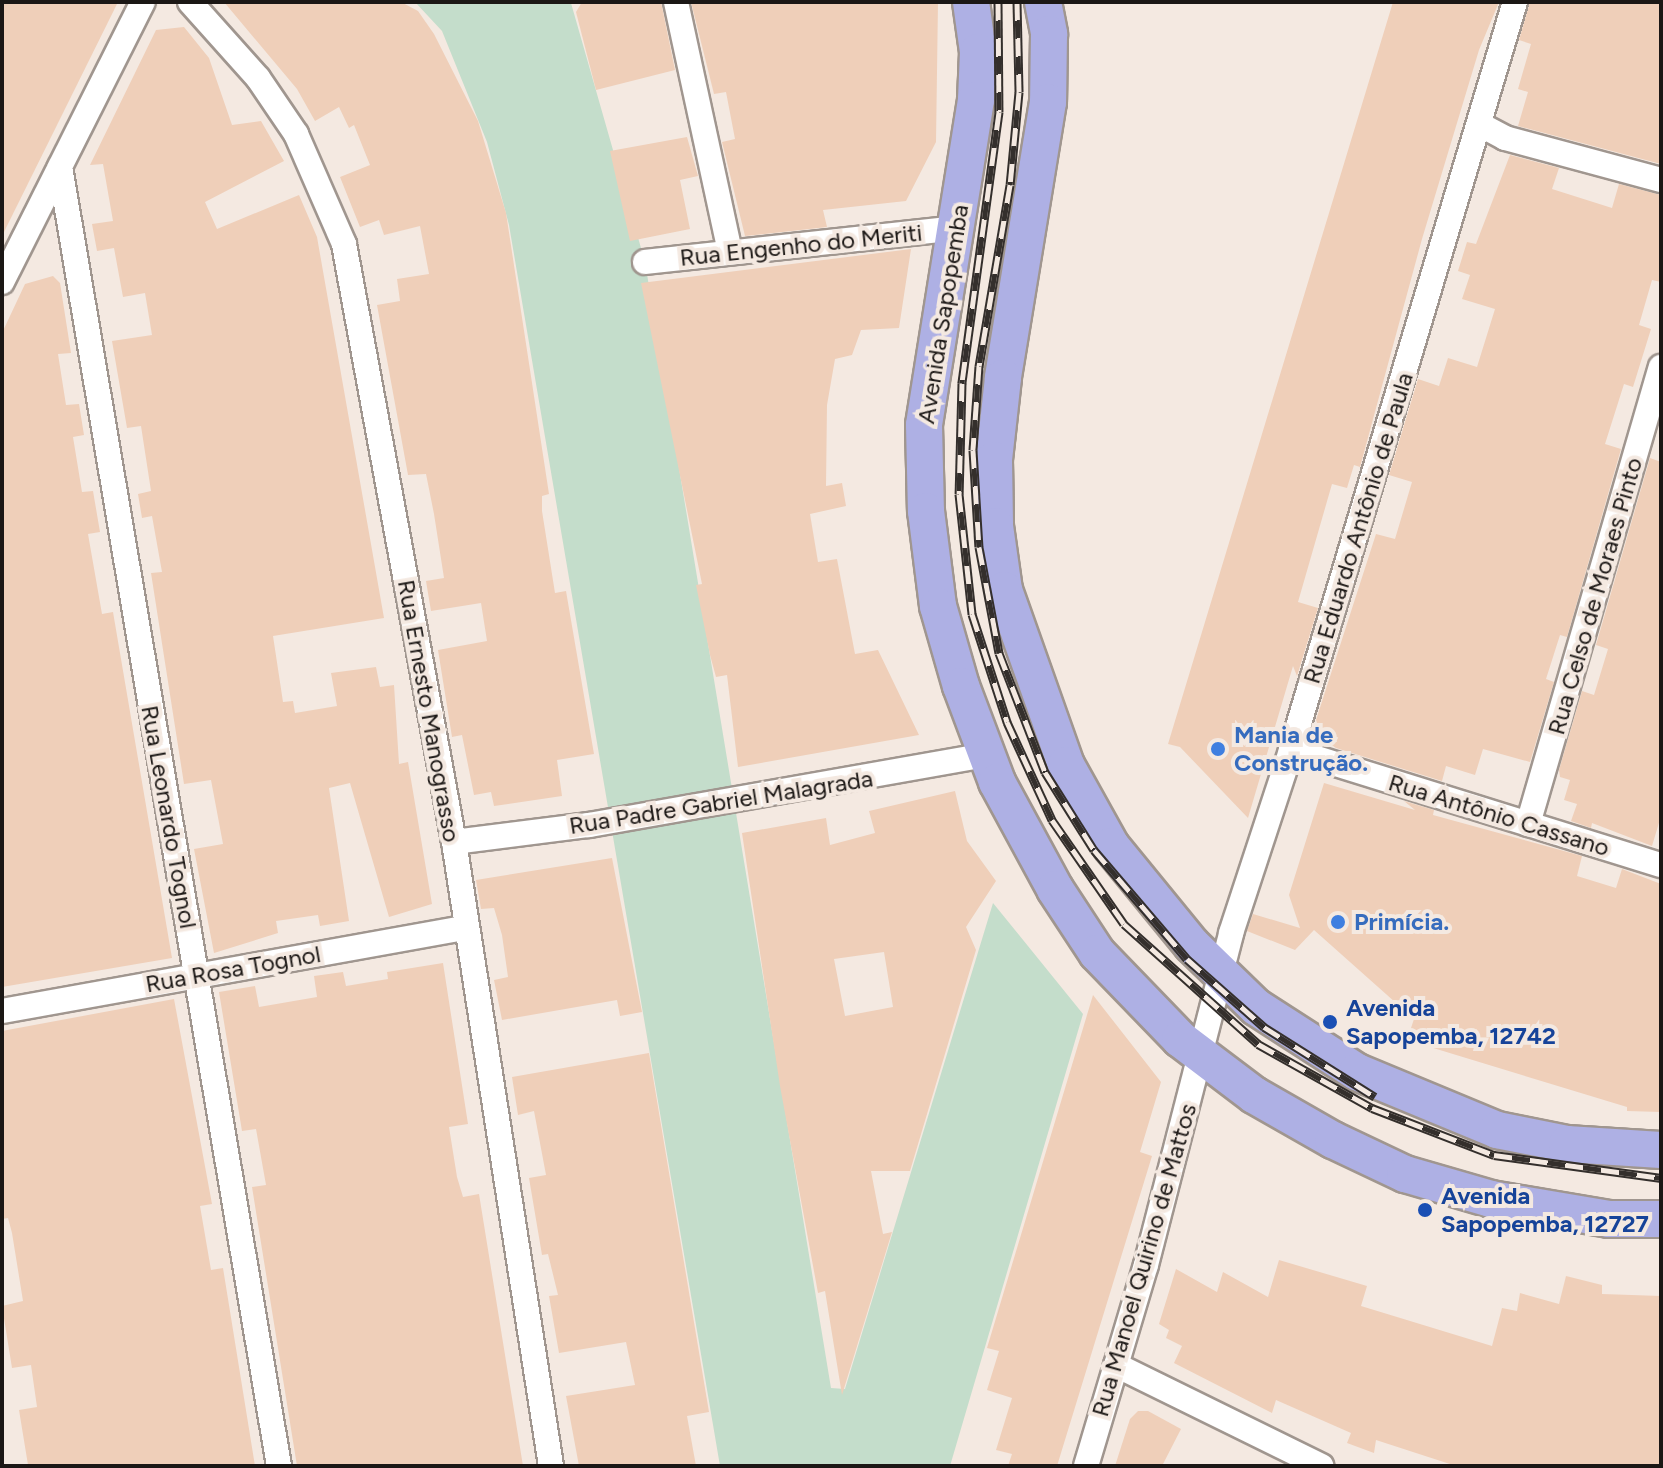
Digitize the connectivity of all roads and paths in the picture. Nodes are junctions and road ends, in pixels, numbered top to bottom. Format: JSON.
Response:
{"nodes":[{"id":1,"x":143,"y":2,"type":"edge"},
{"id":2,"x":190,"y":2,"type":"edge"},
{"id":3,"x":676,"y":2,"type":"edge"},
{"id":4,"x":971,"y":2,"type":"edge"},
{"id":5,"x":1043,"y":2,"type":"edge"},
{"id":6,"x":1515,"y":2,"type":"edge"},
{"id":7,"x":1479,"y":124,"type":"junction"},
{"id":8,"x":60,"y":167,"type":"junction"},
{"id":9,"x":1661,"y":180,"type":"edge"},
{"id":10,"x":957,"y":228,"type":"junction"},
{"id":11,"x":730,"y":251,"type":"junction"},
{"id":12,"x":645,"y":262,"type":"dead end"},
{"id":13,"x":2,"y":282,"type":"edge"},
{"id":14,"x":1661,"y":367,"type":"edge"},
{"id":15,"x":1291,"y":750,"type":"junction"},
{"id":16,"x":987,"y":755,"type":"junction"},
{"id":17,"x":1528,"y":824,"type":"junction"},
{"id":18,"x":454,"y":842,"type":"junction"},
{"id":19,"x":1661,"y":865,"type":"edge"},
{"id":20,"x":464,"y":928,"type":"junction"},
{"id":21,"x":1222,"y":973,"type":"junction"},
{"id":22,"x":195,"y":976,"type":"junction"},
{"id":23,"x":2,"y":1011,"type":"edge"},
{"id":24,"x":1201,"y":1055,"type":"junction"},
{"id":25,"x":1661,"y":1150,"type":"edge"},
{"id":26,"x":1661,"y":1219,"type":"edge"},
{"id":27,"x":1116,"y":1365,"type":"junction"},
{"id":28,"x":279,"y":1466,"type":"edge"},
{"id":29,"x":551,"y":1466,"type":"edge"},
{"id":30,"x":1086,"y":1466,"type":"edge"},
{"id":31,"x":1321,"y":1466,"type":"edge"}],
"edges":[{"from":1,"to":8,"type":"street"},
{"from":2,"to":18,"type":"street","name":"Rua Ernesto Manograsso"},
{"from":3,"to":11,"type":"street"},
{"from":4,"to":10,"type":"main road","name":"Avenida Sapopemba"},
{"from":5,"to":21,"type":"main road"},
{"from":6,"to":7,"type":"street","name":"Rua Eduardo Antônio de Paula"},
{"from":7,"to":9,"type":"street"},
{"from":7,"to":15,"type":"street","name":"Rua Eduardo Antônio de Paula"},
{"from":8,"to":13,"type":"street"},
{"from":8,"to":22,"type":"street","name":"Rua Leonardo Tognol"},
{"from":10,"to":11,"type":"street","name":"Rua Engenho do Meriti"},
{"from":10,"to":16,"type":"main road","name":"Avenida Sapopemba"},
{"from":11,"to":12,"type":"street","name":"Rua Engenho do Meriti"},
{"from":14,"to":17,"type":"street","name":"Rua Celso de Moraes Pinto"},
{"from":15,"to":17,"type":"street","name":"Rua Antônio Cassano"},
{"from":15,"to":21,"type":"street","name":"Rua Eduardo Antônio de Paula"},
{"from":16,"to":18,"type":"street","name":"Rua Padre Gabriel Malagrada"},
{"from":16,"to":24,"type":"main road","name":"Avenida Sapopemba"},
{"from":17,"to":19,"type":"street","name":"Rua Antônio Cassano"},
{"from":18,"to":20,"type":"street","name":"Rua Ernesto Manograsso"},
{"from":20,"to":22,"type":"street","name":"Rua Rosa Tognol"},
{"from":20,"to":29,"type":"street","name":"Rua Ernesto Manograsso"},
{"from":21,"to":24,"type":"street","name":"Rua Eduardo Antônio de Paula"},
{"from":21,"to":25,"type":"main road"},
{"from":22,"to":23,"type":"street","name":"Rua Rosa Tognol"},
{"from":22,"to":28,"type":"street","name":"Rua Leonardo Tognol"},
{"from":24,"to":26,"type":"main road","name":"Avenida Sapopemba"},
{"from":24,"to":27,"type":"street","name":"Rua Manoel Quirino de Mattos"},
{"from":27,"to":30,"type":"street","name":"Rua Manoel Quirino de Mattos"},
{"from":27,"to":31,"type":"street"}]}
